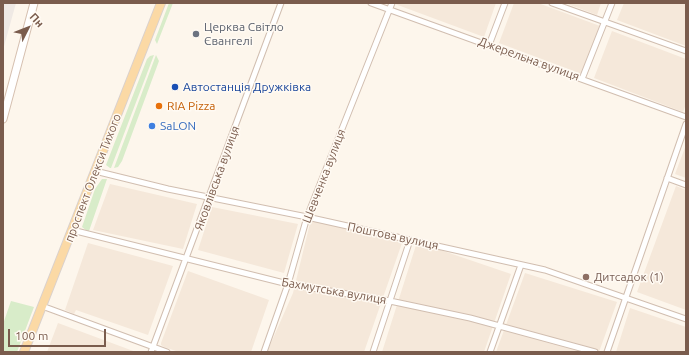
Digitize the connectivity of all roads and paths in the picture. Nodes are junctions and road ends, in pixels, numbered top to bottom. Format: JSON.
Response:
{"nodes":[{"id":1,"x":34,"y":3,"type":"edge"},
{"id":2,"x":161,"y":3,"type":"edge"},
{"id":3,"x":281,"y":3,"type":"edge"},
{"id":4,"x":371,"y":3,"type":"edge"},
{"id":5,"x":392,"y":3,"type":"edge"},
{"id":6,"x":505,"y":3,"type":"edge"},
{"id":7,"x":552,"y":3,"type":"edge"},
{"id":8,"x":612,"y":3,"type":"edge"},
{"id":9,"x":389,"y":9,"type":"junction"},
{"id":10,"x":604,"y":22,"type":"junction"},
{"id":11,"x":489,"y":45,"type":"junction"},
{"id":12,"x":686,"y":51,"type":"edge"},
{"id":13,"x":582,"y":79,"type":"junction"},
{"id":14,"x":686,"y":117,"type":"edge"},
{"id":15,"x":3,"y":119,"type":"edge"},
{"id":16,"x":686,"y":124,"type":"edge"},
{"id":17,"x":95,"y":171,"type":"junction"},
{"id":18,"x":667,"y":178,"type":"junction"},
{"id":19,"x":686,"y":185,"type":"edge"},
{"id":20,"x":209,"y":198,"type":"junction"},
{"id":21,"x":307,"y":217,"type":"junction"},
{"id":22,"x":72,"y":230,"type":"junction"},
{"id":23,"x":410,"y":240,"type":"junction"},
{"id":24,"x":187,"y":259,"type":"junction"},
{"id":25,"x":521,"y":265,"type":"junction"},
{"id":26,"x":288,"y":284,"type":"junction"},
{"id":27,"x":625,"y":298,"type":"junction"},
{"id":28,"x":390,"y":301,"type":"junction"},
{"id":29,"x":42,"y":306,"type":"junction"},
{"id":30,"x":686,"y":320,"type":"edge"},
{"id":31,"x":499,"y":326,"type":"junction"},
{"id":32,"x":152,"y":349,"type":"edge"},
{"id":33,"x":24,"y":352,"type":"edge"},
{"id":34,"x":167,"y":352,"type":"edge"},
{"id":35,"x":264,"y":352,"type":"edge"},
{"id":36,"x":373,"y":352,"type":"edge"},
{"id":37,"x":490,"y":352,"type":"edge"},
{"id":38,"x":595,"y":352,"type":"edge"},
{"id":39,"x":607,"y":352,"type":"edge"}],
"edges":[{"from":1,"to":15,"type":"street"},
{"from":2,"to":17,"type":"main road","name":"проспект Олекси Тихого"},
{"from":3,"to":20,"type":"street","name":"Яковлівська вулиця"},
{"from":4,"to":9,"type":"street","name":"Джерельна вулиця"},
{"from":5,"to":9,"type":"street","name":"Шевченка вулиця"},
{"from":6,"to":11,"type":"street"},
{"from":7,"to":10,"type":"street"},
{"from":8,"to":10,"type":"street"},
{"from":9,"to":11,"type":"street","name":"Джерельна вулиця"},
{"from":9,"to":21,"type":"street","name":"Шевченка вулиця"},
{"from":10,"to":12,"type":"street"},
{"from":10,"to":13,"type":"street"},
{"from":11,"to":13,"type":"street","name":"Джерельна вулиця"},
{"from":13,"to":14,"type":"street","name":"Джерельна вулиця"},
{"from":16,"to":18,"type":"street"},
{"from":17,"to":20,"type":"street","name":"Поштова вулиця"},
{"from":17,"to":22,"type":"main road","name":"проспект Олекси Тихого"},
{"from":18,"to":19,"type":"street"},
{"from":18,"to":27,"type":"street"},
{"from":20,"to":21,"type":"street","name":"Поштова вулиця"},
{"from":20,"to":24,"type":"street","name":"Яковлівська вулиця"},
{"from":21,"to":23,"type":"street","name":"Поштова вулиця"},
{"from":21,"to":26,"type":"street","name":"Шевченка вулиця"},
{"from":22,"to":24,"type":"street","name":"Бахмутська вулиця"},
{"from":22,"to":29,"type":"main road","name":"проспект Олекси Тихого"},
{"from":23,"to":25,"type":"street","name":"Поштова вулиця"},
{"from":23,"to":28,"type":"street"},
{"from":24,"to":26,"type":"street","name":"Бахмутська вулиця"},
{"from":24,"to":32,"type":"street","name":"Яковлівська вулиця"},
{"from":25,"to":27,"type":"street","name":"Поштова вулиця"},
{"from":25,"to":31,"type":"street"},
{"from":26,"to":28,"type":"street","name":"Бахмутська вулиця"},
{"from":26,"to":35,"type":"street","name":"Шевченка вулиця"},
{"from":27,"to":30,"type":"street","name":"Поштова вулиця"},
{"from":27,"to":39,"type":"street"},
{"from":28,"to":31,"type":"street","name":"Бахмутська вулиця"},
{"from":28,"to":36,"type":"street"},
{"from":29,"to":32,"type":"street"},
{"from":29,"to":33,"type":"main road","name":"проспект Олекси Тихого"},
{"from":31,"to":37,"type":"street"},
{"from":31,"to":38,"type":"street","name":"Бахмутська вулиця"},
{"from":32,"to":34,"type":"street"}]}
